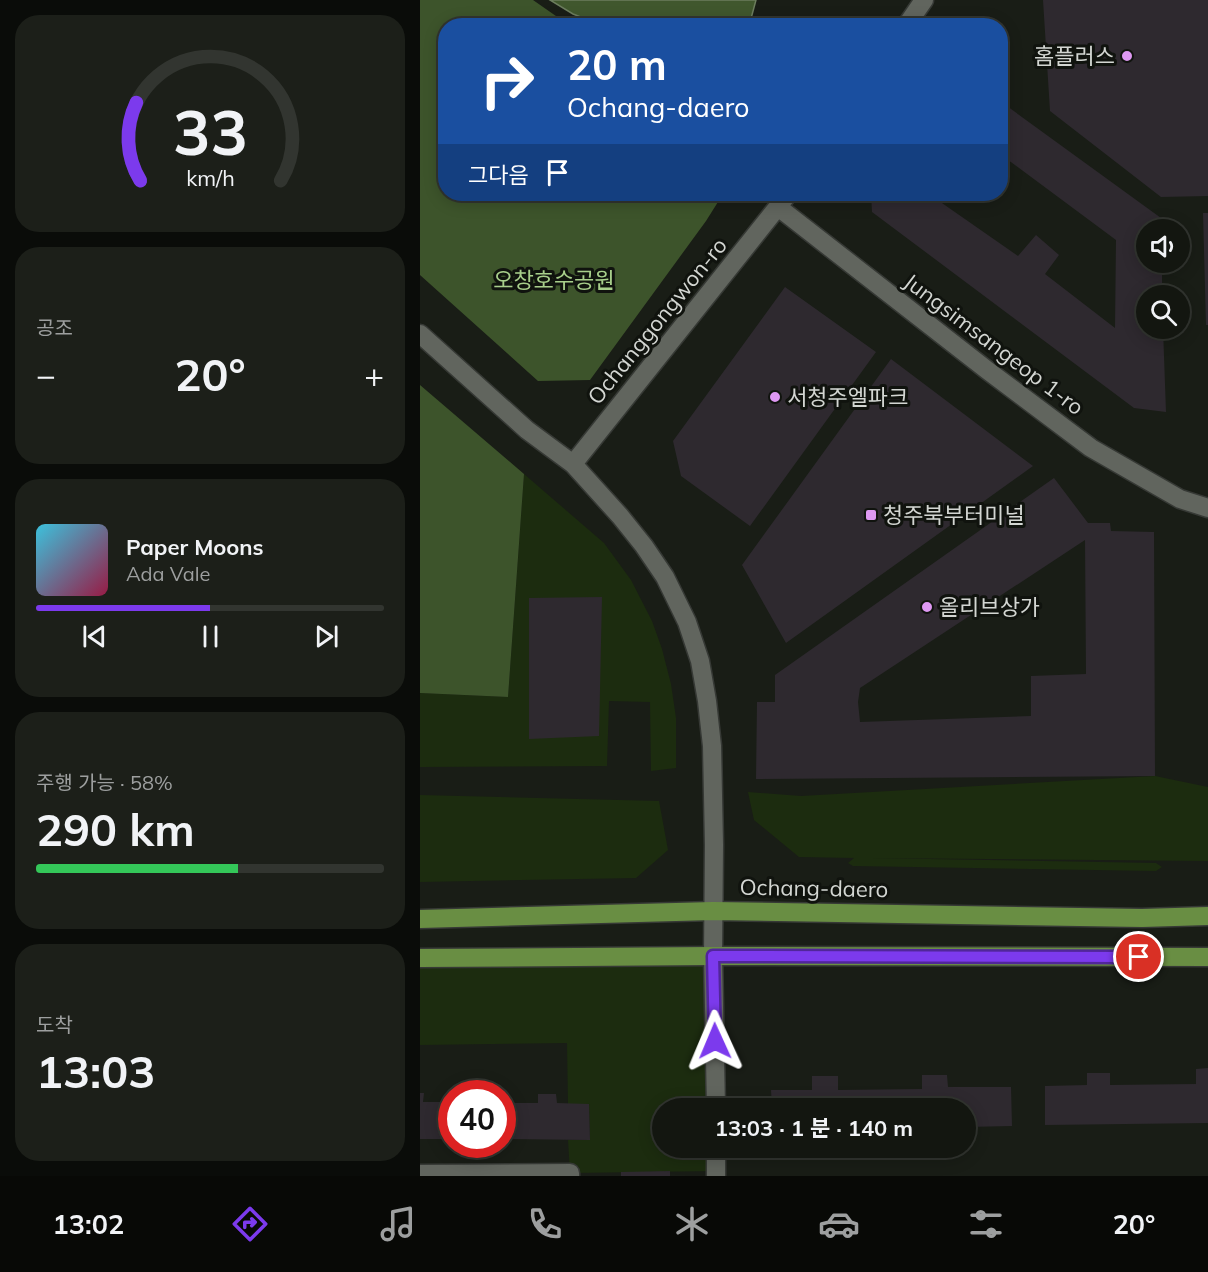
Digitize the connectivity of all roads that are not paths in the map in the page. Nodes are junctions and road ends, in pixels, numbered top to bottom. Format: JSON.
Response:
{"nodes":[{"id":1,"x":924,"y":0,"type":"edge"},
{"id":2,"x":912,"y":18,"type":"edge"},
{"id":3,"x":782,"y":201,"type":"edge"},
{"id":4,"x":784,"y":201,"type":"edge"},
{"id":5,"x":420,"y":334,"type":"edge"},
{"id":6,"x":573,"y":464,"type":"junction"},
{"id":7,"x":1208,"y":508,"type":"edge"},
{"id":8,"x":713,"y":911,"type":"junction"},
{"id":9,"x":1208,"y":916,"type":"edge"},
{"id":10,"x":420,"y":919,"type":"edge"},
{"id":11,"x":713,"y":956,"type":"junction"},
{"id":12,"x":1208,"y":957,"type":"edge"},
{"id":13,"x":420,"y":958,"type":"edge"},
{"id":14,"x":716,"y":1098,"type":"edge"},
{"id":15,"x":716,"y":1158,"type":"edge"},
{"id":16,"x":420,"y":1174,"type":"edge"},
{"id":17,"x":570,"y":1176,"type":"edge"},
{"id":18,"x":716,"y":1176,"type":"edge"}],
"edges":[{"from":1,"to":2,"type":"street"},
{"from":3,"to":6,"type":"street","name":"Ochanggongwon-ro"},
{"from":4,"to":7,"type":"street","name":"Jungsimsangeop 1-ro"},
{"from":5,"to":6,"type":"street"},
{"from":6,"to":8,"type":"street"},
{"from":8,"to":9,"type":"main road","name":"Ochang-daero"},
{"from":8,"to":10,"type":"main road","name":"Ochang-daero"},
{"from":8,"to":11,"type":"street"},
{"from":11,"to":12,"type":"main road"},
{"from":11,"to":13,"type":"main road"},
{"from":11,"to":14,"type":"street"},
{"from":15,"to":18,"type":"street"},
{"from":16,"to":17,"type":"street"}]}
